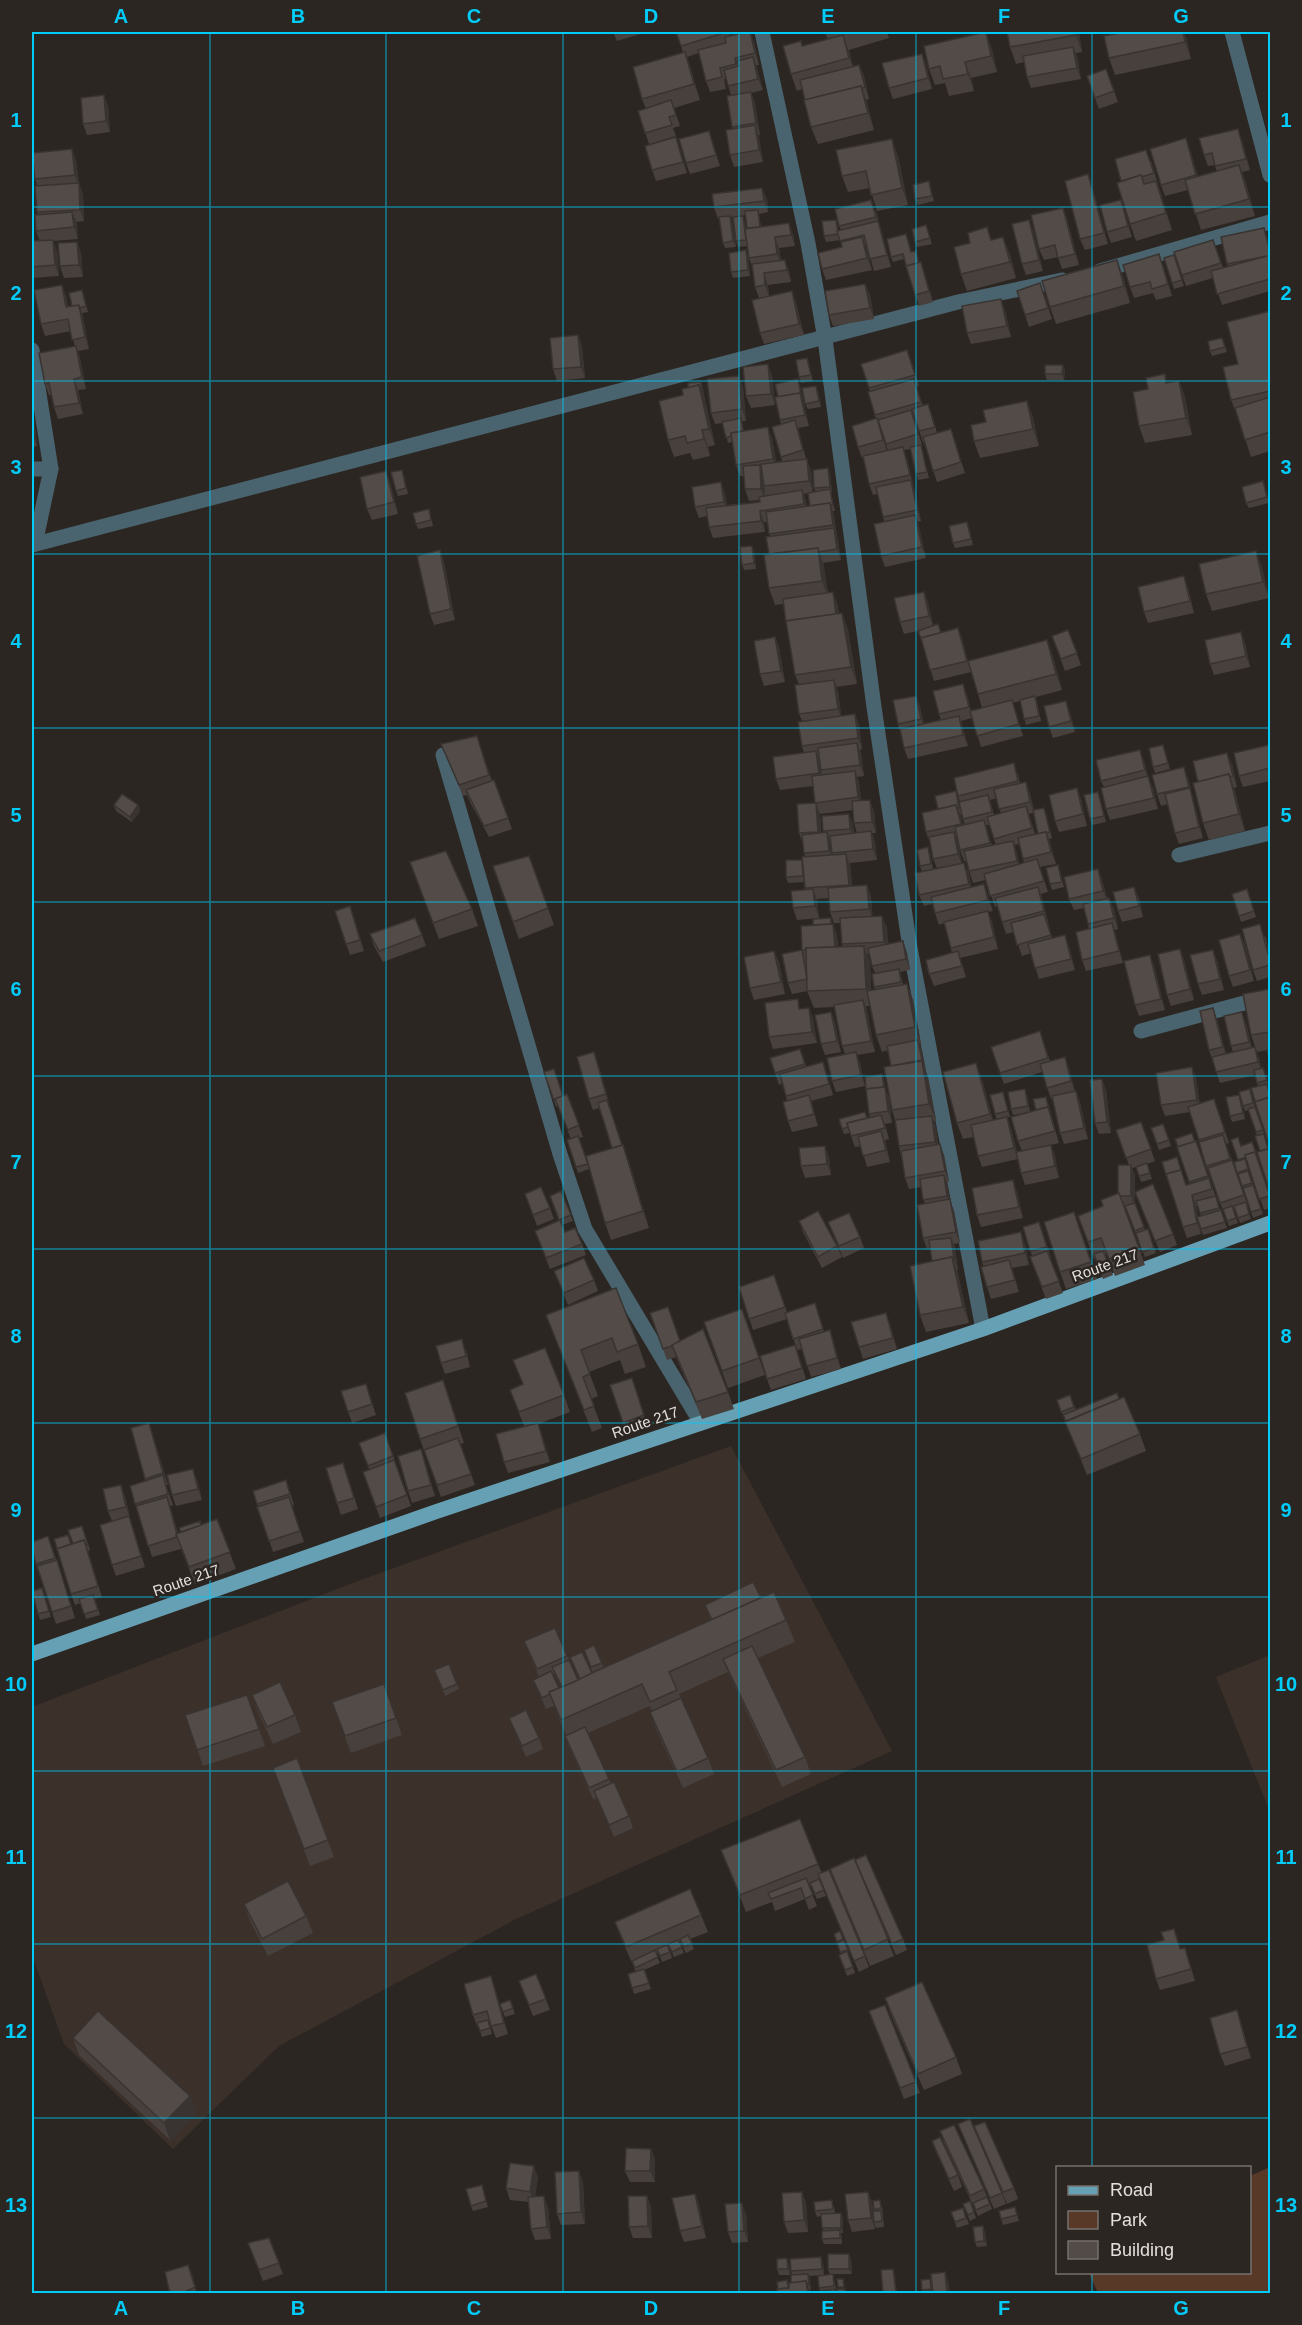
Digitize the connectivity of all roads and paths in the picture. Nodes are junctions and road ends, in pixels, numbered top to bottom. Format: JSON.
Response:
{"nodes":[{"id":1,"x":762,"y":32,"type":"edge"},
{"id":2,"x":1232,"y":32,"type":"edge"},
{"id":3,"x":1270,"y":175,"type":"edge"},
{"id":4,"x":1270,"y":222,"type":"edge"},
{"id":5,"x":825,"y":339,"type":"junction"},
{"id":6,"x":32,"y":350,"type":"edge"},
{"id":7,"x":32,"y":469,"type":"edge"},
{"id":8,"x":51,"y":469,"type":"junction"},
{"id":9,"x":33,"y":544,"type":"edge"},
{"id":10,"x":443,"y":755,"type":"edge"},
{"id":11,"x":1270,"y":833,"type":"edge"},
{"id":12,"x":1179,"y":855,"type":"dead end"},
{"id":13,"x":1270,"y":996,"type":"edge"},
{"id":14,"x":1141,"y":1031,"type":"dead end"},
{"id":15,"x":1270,"y":1223,"type":"edge"},
{"id":16,"x":983,"y":1329,"type":"junction"},
{"id":17,"x":701,"y":1423,"type":"junction"},
{"id":18,"x":32,"y":1654,"type":"edge"}],
"edges":[{"from":1,"to":5,"type":"street"},
{"from":2,"to":3,"type":"street"},
{"from":4,"to":5,"type":"street"},
{"from":5,"to":9,"type":"street"},
{"from":5,"to":16,"type":"street"},
{"from":6,"to":8,"type":"street"},
{"from":7,"to":8,"type":"street"},
{"from":8,"to":9,"type":"street"},
{"from":10,"to":17,"type":"street"},
{"from":11,"to":12,"type":"street"},
{"from":13,"to":14,"type":"street"},
{"from":15,"to":16,"type":"main road","name":"Route 217"},
{"from":16,"to":17,"type":"main road","name":"Route 217"},
{"from":17,"to":18,"type":"main road","name":"Route 217"}]}
